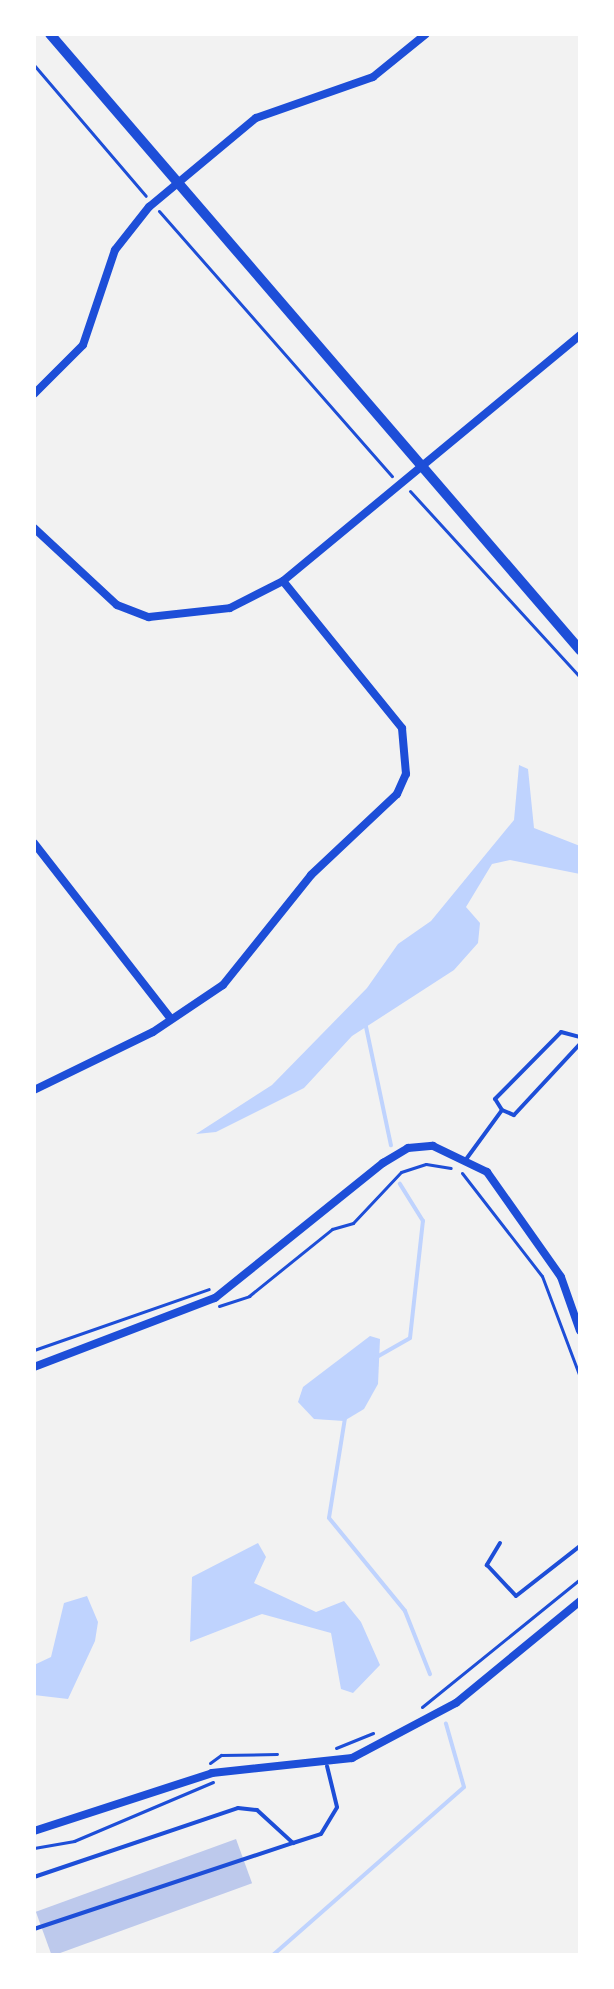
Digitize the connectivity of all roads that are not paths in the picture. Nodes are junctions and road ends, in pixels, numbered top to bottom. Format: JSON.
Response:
{"nodes":[{"id":1,"x":50,"y":34,"type":"edge"},
{"id":2,"x":426,"y":34,"type":"edge"},
{"id":3,"x":177,"y":183,"type":"junction"},
{"id":4,"x":580,"y":335,"type":"edge"},
{"id":5,"x":34,"y":394,"type":"edge"},
{"id":6,"x":422,"y":467,"type":"junction"},
{"id":7,"x":34,"y":528,"type":"edge"},
{"id":8,"x":283,"y":581,"type":"junction"},
{"id":9,"x":580,"y":650,"type":"edge"},
{"id":10,"x":34,"y":843,"type":"edge"},
{"id":11,"x":171,"y":1019,"type":"junction"},
{"id":12,"x":580,"y":1037,"type":"edge"},
{"id":13,"x":580,"y":1044,"type":"edge"},
{"id":14,"x":34,"y":1090,"type":"edge"},
{"id":15,"x":502,"y":1110,"type":"junction"},
{"id":16,"x":467,"y":1158,"type":"junction"},
{"id":17,"x":580,"y":1331,"type":"edge"},
{"id":18,"x":34,"y":1367,"type":"edge"},
{"id":19,"x":500,"y":1543,"type":"dead end"},
{"id":20,"x":580,"y":1546,"type":"edge"},
{"id":21,"x":580,"y":1601,"type":"edge"},
{"id":22,"x":327,"y":1766,"type":"junction"},
{"id":23,"x":34,"y":1831,"type":"edge"},
{"id":24,"x":293,"y":1843,"type":"junction"},
{"id":25,"x":34,"y":1877,"type":"edge"},
{"id":26,"x":34,"y":1929,"type":"edge"}],
"edges":[{"from":1,"to":3,"type":"street"},
{"from":2,"to":3,"type":"street"},
{"from":3,"to":5,"type":"street"},
{"from":3,"to":6,"type":"street"},
{"from":4,"to":6,"type":"street"},
{"from":6,"to":8,"type":"street"},
{"from":6,"to":9,"type":"street"},
{"from":7,"to":8,"type":"street"},
{"from":8,"to":11,"type":"street"},
{"from":10,"to":11,"type":"street"},
{"from":11,"to":14,"type":"street"},
{"from":12,"to":15,"type":"lane"},
{"from":13,"to":15,"type":"lane"},
{"from":15,"to":16,"type":"lane"},
{"from":16,"to":17,"type":"street"},
{"from":16,"to":18,"type":"street"},
{"from":19,"to":20,"type":"lane"},
{"from":21,"to":22,"type":"street"},
{"from":22,"to":23,"type":"street"},
{"from":22,"to":24,"type":"lane"},
{"from":24,"to":25,"type":"lane"},
{"from":24,"to":26,"type":"lane"}]}
